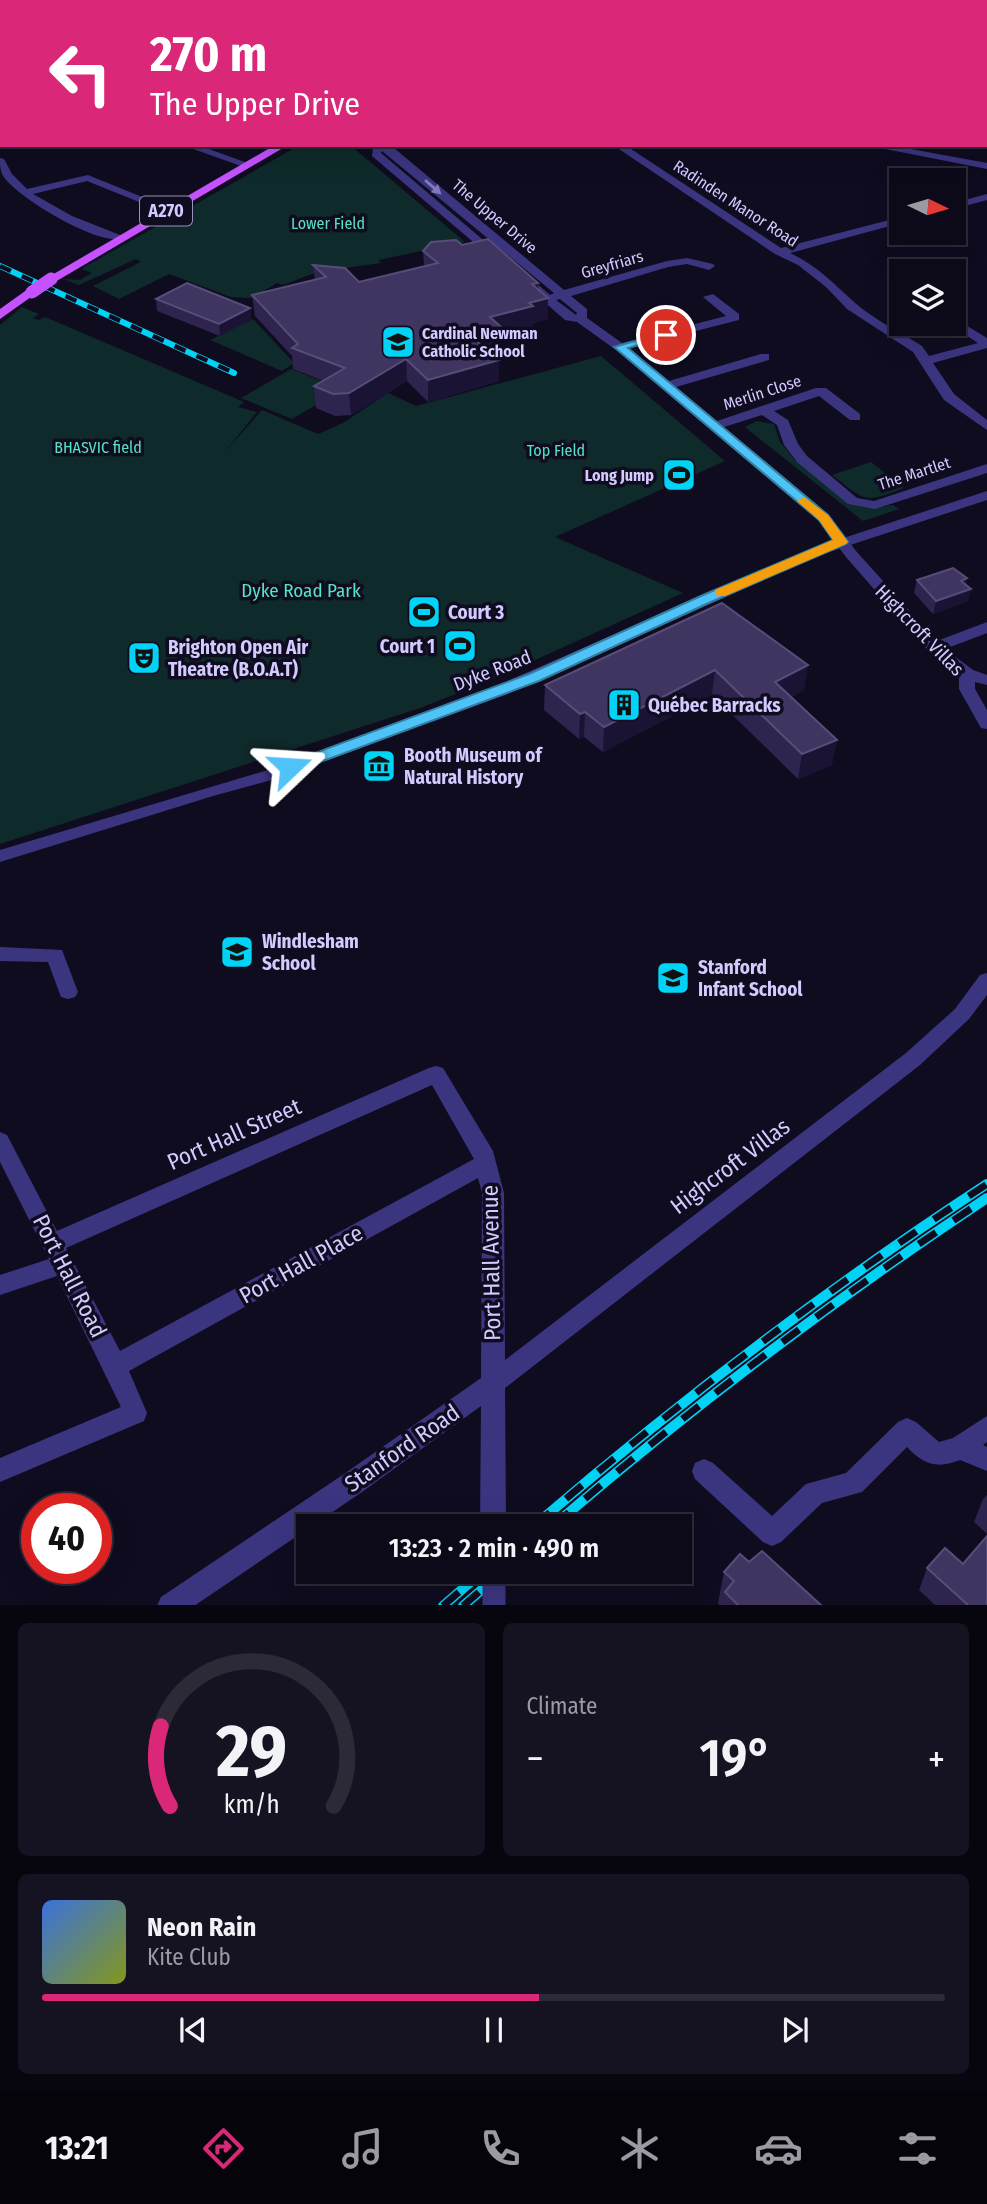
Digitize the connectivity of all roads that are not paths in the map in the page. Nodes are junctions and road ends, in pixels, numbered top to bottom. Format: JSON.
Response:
{"nodes":[{"id":1,"x":193,"y":147,"type":"edge"},
{"id":2,"x":279,"y":147,"type":"edge"},
{"id":3,"x":376,"y":147,"type":"edge"},
{"id":4,"x":621,"y":147,"type":"edge"},
{"id":5,"x":881,"y":147,"type":"edge"},
{"id":6,"x":0,"y":161,"type":"edge"},
{"id":7,"x":247,"y":165,"type":"junction"},
{"id":8,"x":987,"y":166,"type":"edge"},
{"id":9,"x":26,"y":192,"type":"junction"},
{"id":10,"x":987,"y":197,"type":"edge"},
{"id":11,"x":966,"y":203,"type":"edge"},
{"id":12,"x":168,"y":210,"type":"junction"},
{"id":13,"x":889,"y":223,"type":"edge"},
{"id":14,"x":119,"y":237,"type":"junction"},
{"id":15,"x":779,"y":252,"type":"junction"},
{"id":16,"x":502,"y":261,"type":"edge"},
{"id":17,"x":709,"y":266,"type":"dead end"},
{"id":18,"x":519,"y":275,"type":"edge"},
{"id":19,"x":562,"y":295,"type":"junction"},
{"id":20,"x":709,"y":297,"type":"dead end"},
{"id":21,"x":547,"y":299,"type":"junction"},
{"id":22,"x":0,"y":316,"type":"edge"},
{"id":23,"x":581,"y":319,"type":"junction"},
{"id":24,"x":966,"y":330,"type":"edge"},
{"id":25,"x":987,"y":344,"type":"edge"},
{"id":26,"x":620,"y":347,"type":"junction"},
{"id":27,"x":765,"y":357,"type":"dead end"},
{"id":28,"x":927,"y":361,"type":"junction"},
{"id":29,"x":666,"y":386,"type":"junction"},
{"id":30,"x":766,"y":412,"type":"junction"},
{"id":31,"x":855,"y":417,"type":"dead end"},
{"id":32,"x":713,"y":426,"type":"junction"},
{"id":33,"x":987,"y":426,"type":"edge"},
{"id":34,"x":987,"y":468,"type":"edge"},
{"id":35,"x":987,"y":495,"type":"edge"},
{"id":36,"x":841,"y":542,"type":"junction"},
{"id":37,"x":987,"y":627,"type":"edge"},
{"id":38,"x":934,"y":648,"type":"junction"},
{"id":39,"x":967,"y":674,"type":"junction"},
{"id":40,"x":987,"y":680,"type":"edge"},
{"id":41,"x":987,"y":724,"type":"edge"},
{"id":42,"x":0,"y":856,"type":"edge"},
{"id":43,"x":0,"y":954,"type":"edge"},
{"id":44,"x":987,"y":980,"type":"edge"},
{"id":45,"x":68,"y":992,"type":"dead end"},
{"id":46,"x":436,"y":1074,"type":"joint"},
{"id":47,"x":0,"y":1141,"type":"edge"},
{"id":48,"x":486,"y":1163,"type":"junction"},
{"id":49,"x":6,"y":1166,"type":"edge"},
{"id":50,"x":54,"y":1243,"type":"junction"},
{"id":51,"x":63,"y":1264,"type":"junction"},
{"id":52,"x":0,"y":1285,"type":"edge"},
{"id":53,"x":115,"y":1366,"type":"junction"},
{"id":54,"x":493,"y":1382,"type":"junction"},
{"id":55,"x":987,"y":1427,"type":"edge"},
{"id":56,"x":961,"y":1448,"type":"junction"},
{"id":57,"x":987,"y":1459,"type":"edge"},
{"id":58,"x":0,"y":1470,"type":"edge"},
{"id":59,"x":704,"y":1471,"type":"dead end"},
{"id":60,"x":493,"y":1514,"type":"edge"},
{"id":61,"x":494,"y":1584,"type":"edge"},
{"id":62,"x":170,"y":1605,"type":"edge"},
{"id":63,"x":494,"y":1605,"type":"edge"}],
"edges":[{"from":1,"to":7,"type":"street"},
{"from":2,"to":7,"type":"main road","number":"A270"},
{"from":3,"to":16,"type":"street","name":"The Upper Drive"},
{"from":3,"to":19,"type":"street","name":"The Upper Drive","one_way":true},
{"from":4,"to":15,"type":"street","name":"Radinden Manor Road"},
{"from":5,"to":8,"type":"street"},
{"from":6,"to":9,"type":"street"},
{"from":7,"to":12,"type":"main road","number":"A270"},
{"from":9,"to":12,"type":"street"},
{"from":9,"to":14,"type":"street"},
{"from":10,"to":11,"type":"street"},
{"from":12,"to":14,"type":"main road","number":"A270"},
{"from":13,"to":15,"type":"street"},
{"from":14,"to":22,"type":"main road","number":"A270","bridge":true},
{"from":15,"to":28,"type":"street","name":"Radinden Manor Road"},
{"from":17,"to":19,"type":"street","name":"Greyfriars"},
{"from":18,"to":21,"type":"street","name":"The Upper Drive"},
{"from":19,"to":21,"type":"street","name":"Greyfriars"},
{"from":19,"to":23,"type":"street","name":"The Upper Drive"},
{"from":20,"to":26,"type":"street"},
{"from":21,"to":23,"type":"street","name":"The Upper Drive"},
{"from":23,"to":26,"type":"street","name":"The Upper Drive"},
{"from":24,"to":25,"type":"street"},
{"from":25,"to":28,"type":"street"},
{"from":26,"to":29,"type":"street","name":"The Upper Drive"},
{"from":27,"to":29,"type":"street"},
{"from":28,"to":33,"type":"street"},
{"from":29,"to":32,"type":"street","name":"The Upper Drive"},
{"from":30,"to":31,"type":"street","name":"Merlin Close"},
{"from":30,"to":32,"type":"street","name":"Merlin Close"},
{"from":30,"to":34,"type":"street","name":"The Martlet"},
{"from":32,"to":36,"type":"street","name":"The Upper Drive"},
{"from":35,"to":36,"type":"street","name":"Dyke Road"},
{"from":36,"to":38,"type":"street","name":"Highcroft Villas"},
{"from":36,"to":42,"type":"street","name":"Dyke Road"},
{"from":37,"to":38,"type":"street"},
{"from":38,"to":39,"type":"street","name":"Highcroft Villas"},
{"from":39,"to":40,"type":"street"},
{"from":39,"to":41,"type":"street","name":"Highcroft Villas"},
{"from":43,"to":45,"type":"street"},
{"from":44,"to":54,"type":"street","name":"Highcroft Villas"},
{"from":46,"to":48,"type":"street","name":"Port Hall Avenue"},
{"from":46,"to":50,"type":"street","name":"Port Hall Street"},
{"from":47,"to":49,"type":"street","name":"Port Hall Road"},
{"from":48,"to":53,"type":"street","name":"Port Hall Place"},
{"from":48,"to":54,"type":"street","name":"Port Hall Avenue"},
{"from":49,"to":50,"type":"street","name":"Port Hall Road"},
{"from":50,"to":51,"type":"street","name":"Port Hall Road"},
{"from":51,"to":52,"type":"street"},
{"from":51,"to":53,"type":"street","name":"Port Hall Road"},
{"from":53,"to":58,"type":"street","name":"Port Hall Road"},
{"from":54,"to":60,"type":"street","name":"Port Hall Avenue"},
{"from":54,"to":62,"type":"street","name":"Stanford Road"},
{"from":55,"to":56,"type":"street"},
{"from":56,"to":57,"type":"street"},
{"from":56,"to":59,"type":"street"},
{"from":61,"to":63,"type":"street","bridge":true}]}
